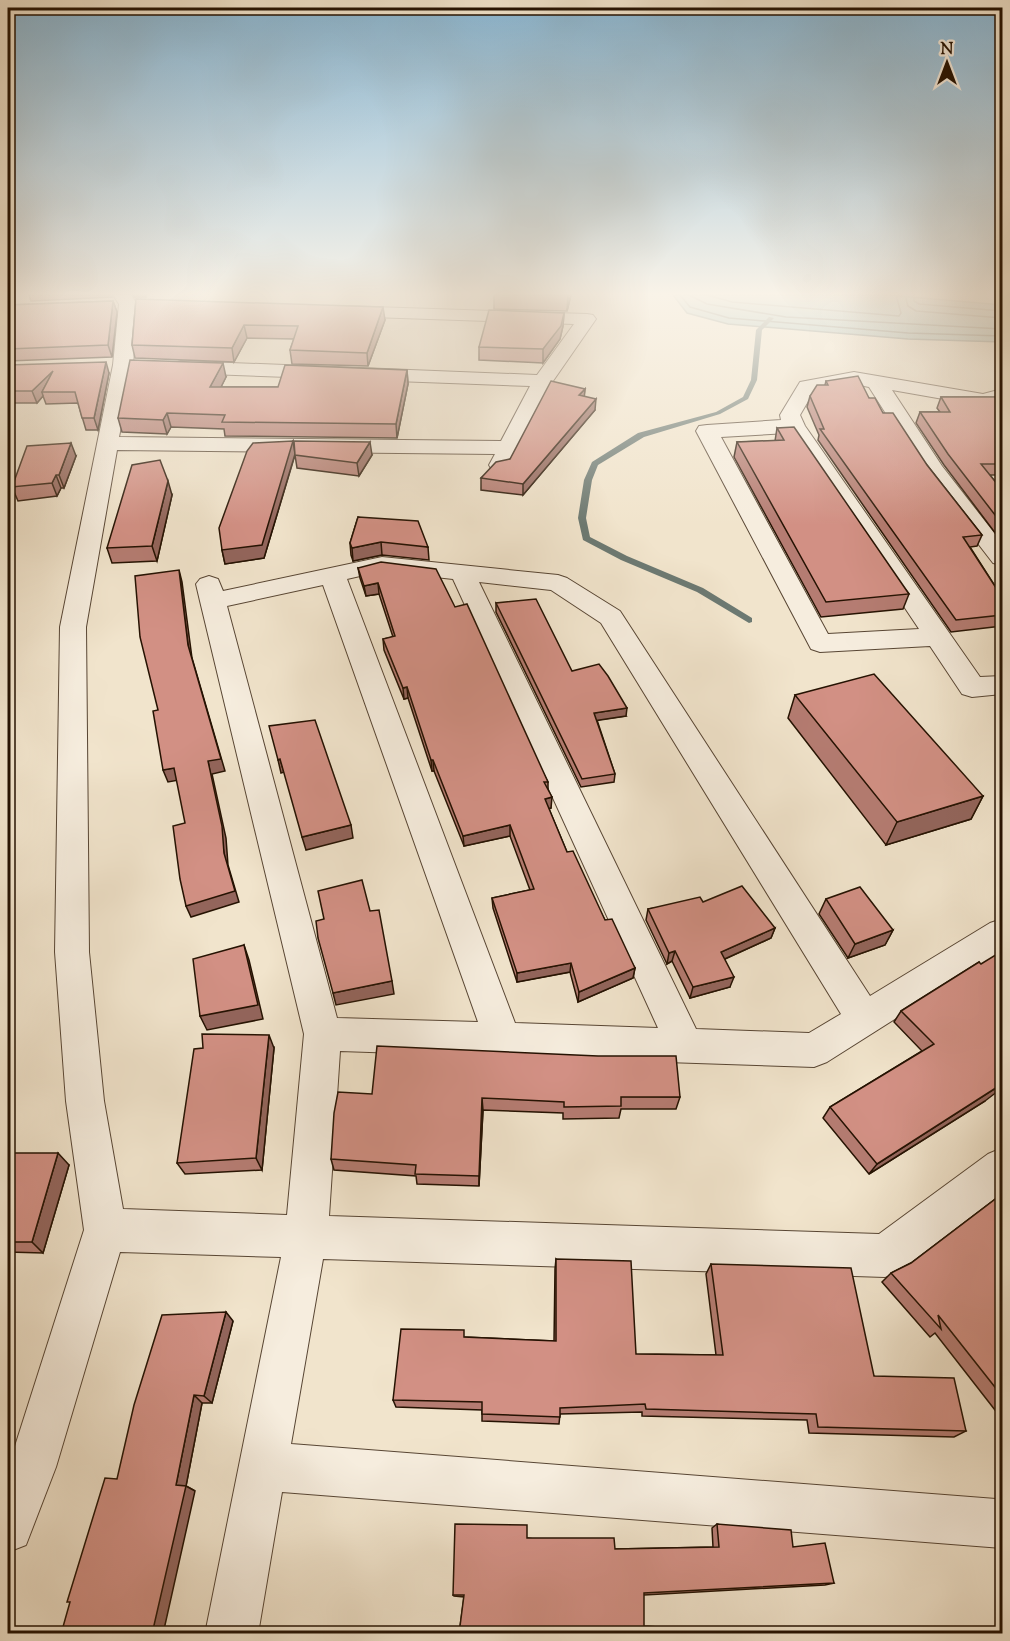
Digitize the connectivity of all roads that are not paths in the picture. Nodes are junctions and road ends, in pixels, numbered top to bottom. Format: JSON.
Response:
{"nodes":[{"id":1,"x":131,"y":372,"type":"edge"},
{"id":2,"x":286,"y":372,"type":"edge"},
{"id":3,"x":550,"y":372,"type":"edge"},
{"id":4,"x":543,"y":381,"type":"junction"},
{"id":5,"x":876,"y":382,"type":"junction"},
{"id":6,"x":994,"y":403,"type":"edge"},
{"id":7,"x":794,"y":426,"type":"junction"},
{"id":8,"x":107,"y":443,"type":"junction"},
{"id":9,"x":508,"y":448,"type":"junction"},
{"id":10,"x":498,"y":468,"type":"edge"},
{"id":11,"x":1002,"y":558,"type":"edge"},
{"id":12,"x":462,"y":572,"type":"junction"},
{"id":13,"x":332,"y":574,"type":"junction"},
{"id":14,"x":938,"y":637,"type":"junction"},
{"id":15,"x":1002,"y":685,"type":"edge"},
{"id":16,"x":1002,"y":933,"type":"edge"},
{"id":17,"x":864,"y":1019,"type":"junction"},
{"id":18,"x":323,"y":1034,"type":"junction"},
{"id":19,"x":503,"y":1040,"type":"junction"},
{"id":20,"x":686,"y":1047,"type":"junction"},
{"id":21,"x":1002,"y":1168,"type":"edge"},
{"id":22,"x":105,"y":1230,"type":"junction"},
{"id":23,"x":306,"y":1237,"type":"junction"},
{"id":24,"x":263,"y":1466,"type":"junction"},
{"id":25,"x":1002,"y":1521,"type":"edge"},
{"id":26,"x":8,"y":1527,"type":"edge"},
{"id":27,"x":231,"y":1634,"type":"edge"}],
"edges":[{"from":1,"to":8,"type":"street"},
{"from":2,"to":4,"type":"street"},
{"from":3,"to":4,"type":"street"},
{"from":4,"to":9,"type":"street"},
{"from":5,"to":6,"type":"street"},
{"from":5,"to":7,"type":"street"},
{"from":5,"to":11,"type":"street"},
{"from":7,"to":14,"type":"street"},
{"from":7,"to":14,"type":"street"},
{"from":8,"to":9,"type":"street"},
{"from":8,"to":22,"type":"street"},
{"from":9,"to":10,"type":"street"},
{"from":12,"to":13,"type":"street"},
{"from":12,"to":17,"type":"street"},
{"from":12,"to":20,"type":"street"},
{"from":13,"to":18,"type":"street"},
{"from":13,"to":19,"type":"street"},
{"from":14,"to":15,"type":"street"},
{"from":16,"to":17,"type":"street"},
{"from":17,"to":20,"type":"street"},
{"from":18,"to":19,"type":"street"},
{"from":18,"to":23,"type":"street"},
{"from":19,"to":20,"type":"street"},
{"from":21,"to":23,"type":"street"},
{"from":22,"to":23,"type":"street"},
{"from":22,"to":26,"type":"street"},
{"from":23,"to":24,"type":"street"},
{"from":24,"to":25,"type":"street"},
{"from":24,"to":27,"type":"street"}]}
